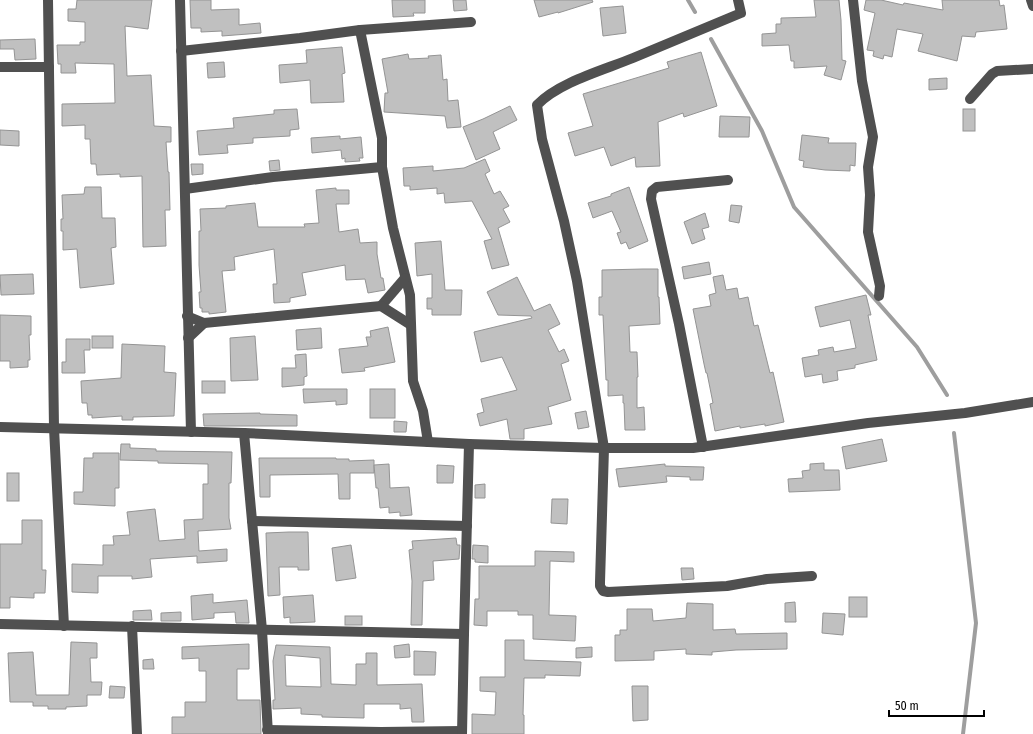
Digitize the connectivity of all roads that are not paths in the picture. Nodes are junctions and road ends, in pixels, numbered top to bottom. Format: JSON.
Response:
{"nodes":[{"id":1,"x":48,"y":0,"type":"edge"},
{"id":2,"x":180,"y":0,"type":"edge"},
{"id":3,"x":738,"y":0,"type":"edge"},
{"id":4,"x":853,"y":0,"type":"edge"},
{"id":5,"x":1031,"y":0,"type":"edge"},
{"id":6,"x":1033,"y":6,"type":"edge"},
{"id":7,"x":471,"y":22,"type":"dead end"},
{"id":8,"x":360,"y":30,"type":"junction"},
{"id":9,"x":181,"y":51,"type":"junction"},
{"id":10,"x":0,"y":67,"type":"edge"},
{"id":11,"x":49,"y":67,"type":"junction"},
{"id":12,"x":1033,"y":69,"type":"edge"},
{"id":13,"x":970,"y":99,"type":"dead end"},
{"id":14,"x":382,"y":168,"type":"junction"},
{"id":15,"x":728,"y":180,"type":"dead end"},
{"id":16,"x":185,"y":189,"type":"junction"},
{"id":17,"x":406,"y":278,"type":"junction"},
{"id":18,"x":879,"y":296,"type":"dead end"},
{"id":19,"x":381,"y":306,"type":"junction"},
{"id":20,"x":187,"y":316,"type":"junction"},
{"id":21,"x":204,"y":323,"type":"junction"},
{"id":22,"x":411,"y":325,"type":"junction"},
{"id":23,"x":188,"y":338,"type":"junction"},
{"id":24,"x":1033,"y":402,"type":"edge"},
{"id":25,"x":0,"y":427,"type":"edge"},
{"id":26,"x":54,"y":428,"type":"junction"},
{"id":27,"x":190,"y":432,"type":"junction"},
{"id":28,"x":244,"y":433,"type":"junction"},
{"id":29,"x":428,"y":442,"type":"junction"},
{"id":30,"x":469,"y":444,"type":"junction"},
{"id":31,"x":703,"y":447,"type":"junction"},
{"id":32,"x":604,"y":448,"type":"junction"},
{"id":33,"x":252,"y":521,"type":"junction"},
{"id":34,"x":467,"y":526,"type":"junction"},
{"id":35,"x":812,"y":576,"type":"dead end"},
{"id":36,"x":0,"y":624,"type":"edge"},
{"id":37,"x":64,"y":626,"type":"junction"},
{"id":38,"x":132,"y":626,"type":"junction"},
{"id":39,"x":262,"y":630,"type":"junction"},
{"id":40,"x":464,"y":634,"type":"junction"},
{"id":41,"x":268,"y":732,"type":"edge"},
{"id":42,"x":381,"y":733,"type":"edge"},
{"id":43,"x":462,"y":733,"type":"edge"},
{"id":44,"x":137,"y":734,"type":"edge"}],
"edges":[{"from":1,"to":11,"type":"street"},
{"from":2,"to":9,"type":"street"},
{"from":3,"to":32,"type":"street"},
{"from":4,"to":18,"type":"street"},
{"from":5,"to":6,"type":"street"},
{"from":7,"to":8,"type":"street"},
{"from":8,"to":9,"type":"street"},
{"from":8,"to":14,"type":"street"},
{"from":9,"to":16,"type":"street"},
{"from":10,"to":11,"type":"street"},
{"from":11,"to":26,"type":"street"},
{"from":12,"to":13,"type":"street"},
{"from":14,"to":16,"type":"street"},
{"from":14,"to":17,"type":"street"},
{"from":15,"to":31,"type":"street"},
{"from":16,"to":20,"type":"street"},
{"from":17,"to":19,"type":"street"},
{"from":17,"to":22,"type":"street"},
{"from":19,"to":21,"type":"street"},
{"from":19,"to":22,"type":"street"},
{"from":20,"to":21,"type":"street"},
{"from":20,"to":23,"type":"street"},
{"from":21,"to":23,"type":"street"},
{"from":22,"to":29,"type":"street"},
{"from":23,"to":27,"type":"street"},
{"from":24,"to":31,"type":"street"},
{"from":25,"to":26,"type":"street"},
{"from":26,"to":27,"type":"street"},
{"from":26,"to":37,"type":"street"},
{"from":27,"to":28,"type":"street"},
{"from":28,"to":29,"type":"street"},
{"from":28,"to":33,"type":"street"},
{"from":29,"to":30,"type":"street"},
{"from":30,"to":32,"type":"street"},
{"from":30,"to":34,"type":"street"},
{"from":31,"to":32,"type":"street"},
{"from":32,"to":35,"type":"street"},
{"from":33,"to":34,"type":"street"},
{"from":33,"to":39,"type":"street"},
{"from":34,"to":40,"type":"street"},
{"from":36,"to":37,"type":"street"},
{"from":37,"to":38,"type":"street"},
{"from":38,"to":39,"type":"street"},
{"from":38,"to":44,"type":"street"},
{"from":39,"to":40,"type":"street"},
{"from":39,"to":41,"type":"street"},
{"from":40,"to":43,"type":"street"},
{"from":41,"to":42,"type":"street"},
{"from":42,"to":43,"type":"street"}]}
